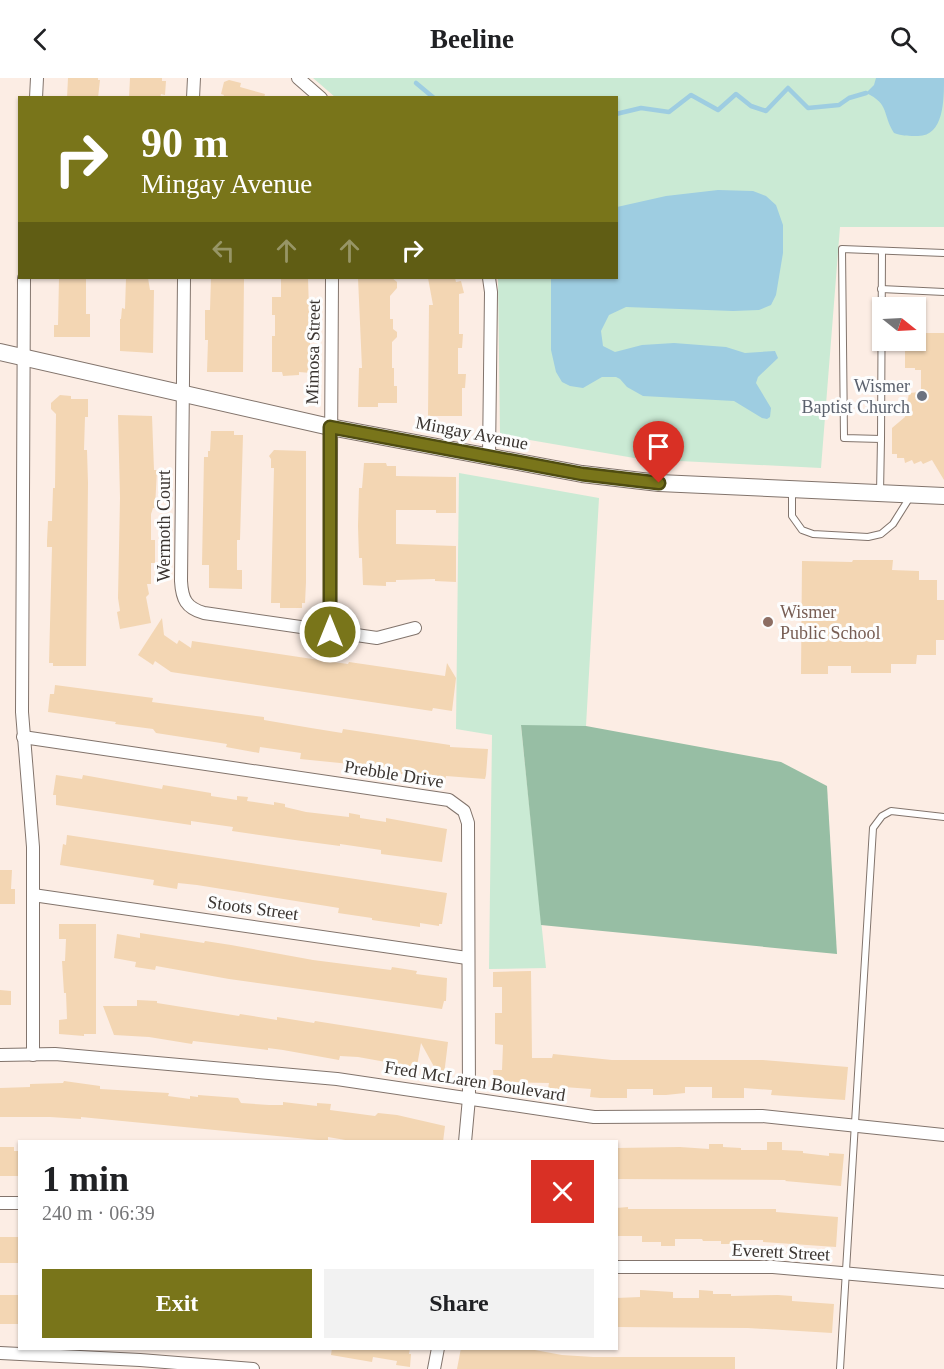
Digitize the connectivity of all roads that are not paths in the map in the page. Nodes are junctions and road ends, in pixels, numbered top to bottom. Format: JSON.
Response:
{"nodes":[{"id":1,"x":38,"y":78,"type":"edge"},
{"id":2,"x":194,"y":78,"type":"edge"},
{"id":3,"x":298,"y":78,"type":"edge"},
{"id":4,"x":36,"y":96,"type":"edge"},
{"id":5,"x":193,"y":96,"type":"edge"},
{"id":6,"x":319,"y":96,"type":"edge"},
{"id":7,"x":882,"y":251,"type":"junction"},
{"id":8,"x":944,"y":253,"type":"edge"},
{"id":9,"x":24,"y":279,"type":"edge"},
{"id":10,"x":184,"y":279,"type":"edge"},
{"id":11,"x":332,"y":279,"type":"edge"},
{"id":12,"x":489,"y":279,"type":"edge"},
{"id":13,"x":881,"y":289,"type":"junction"},
{"id":14,"x":944,"y":292,"type":"edge"},
{"id":15,"x":0,"y":352,"type":"edge"},
{"id":16,"x":24,"y":356,"type":"junction"},
{"id":17,"x":183,"y":393,"type":"junction"},
{"id":18,"x":330,"y":427,"type":"junction"},
{"id":19,"x":881,"y":439,"type":"junction"},
{"id":20,"x":489,"y":456,"type":"junction"},
{"id":21,"x":792,"y":489,"type":"junction"},
{"id":22,"x":880,"y":493,"type":"junction"},
{"id":23,"x":911,"y":495,"type":"junction"},
{"id":24,"x":944,"y":496,"type":"edge"},
{"id":25,"x":415,"y":628,"type":"dead end"},
{"id":26,"x":330,"y":632,"type":"junction"},
{"id":27,"x":23,"y":737,"type":"junction"},
{"id":28,"x":944,"y":817,"type":"edge"},
{"id":29,"x":33,"y":895,"type":"junction"},
{"id":30,"x":467,"y":958,"type":"junction"},
{"id":31,"x":0,"y":1055,"type":"edge"},
{"id":32,"x":33,"y":1055,"type":"junction"},
{"id":33,"x":469,"y":1098,"type":"junction"},
{"id":34,"x":855,"y":1125,"type":"junction"},
{"id":35,"x":944,"y":1135,"type":"edge"},
{"id":36,"x":465,"y":1140,"type":"edge"},
{"id":37,"x":0,"y":1203,"type":"edge"},
{"id":38,"x":18,"y":1203,"type":"edge"},
{"id":39,"x":618,"y":1268,"type":"edge"},
{"id":40,"x":846,"y":1274,"type":"junction"},
{"id":41,"x":944,"y":1282,"type":"edge"},
{"id":42,"x":438,"y":1350,"type":"edge"},
{"id":43,"x":0,"y":1353,"type":"edge"},
{"id":44,"x":252,"y":1369,"type":"edge"},
{"id":45,"x":434,"y":1369,"type":"edge"},
{"id":46,"x":840,"y":1369,"type":"edge"}],
"edges":[{"from":1,"to":4,"type":"street"},
{"from":2,"to":5,"type":"street"},
{"from":3,"to":6,"type":"street"},
{"from":7,"to":8,"type":"lane"},
{"from":7,"to":13,"type":"lane"},
{"from":7,"to":19,"type":"lane"},
{"from":9,"to":16,"type":"street"},
{"from":10,"to":17,"type":"street"},
{"from":11,"to":18,"type":"street","name":"Mimosa Street"},
{"from":12,"to":20,"type":"street"},
{"from":13,"to":14,"type":"lane"},
{"from":13,"to":19,"type":"lane"},
{"from":15,"to":16,"type":"street","name":"Mingay Avenue"},
{"from":16,"to":17,"type":"street","name":"Mingay Avenue"},
{"from":16,"to":27,"type":"street"},
{"from":17,"to":18,"type":"street","name":"Mingay Avenue"},
{"from":17,"to":26,"type":"street","name":"Wermoth Court"},
{"from":18,"to":20,"type":"street","name":"Mingay Avenue"},
{"from":18,"to":26,"type":"street","name":"Mimosa Street"},
{"from":19,"to":22,"type":"lane"},
{"from":20,"to":21,"type":"street","name":"Mingay Avenue"},
{"from":21,"to":22,"type":"street","name":"Mingay Avenue"},
{"from":21,"to":23,"type":"lane"},
{"from":22,"to":23,"type":"street","name":"Mingay Avenue"},
{"from":23,"to":24,"type":"street","name":"Mingay Avenue"},
{"from":25,"to":26,"type":"street","name":"Wermoth Court"},
{"from":27,"to":29,"type":"street"},
{"from":27,"to":30,"type":"street","name":"Prebble Drive"},
{"from":28,"to":34,"type":"lane"},
{"from":29,"to":30,"type":"street","name":"Stoots Street"},
{"from":29,"to":32,"type":"street"},
{"from":30,"to":33,"type":"street","name":"Prebble Drive"},
{"from":31,"to":32,"type":"street","name":"Fred McLaren Boulevard"},
{"from":32,"to":33,"type":"street","name":"Fred McLaren Boulevard"},
{"from":33,"to":34,"type":"street","name":"Fred McLaren Boulevard"},
{"from":33,"to":36,"type":"street","name":"Prebble Drive"},
{"from":34,"to":35,"type":"street","name":"Fred McLaren Boulevard"},
{"from":34,"to":40,"type":"lane"},
{"from":37,"to":38,"type":"street"},
{"from":39,"to":40,"type":"street","name":"Everett Street"},
{"from":40,"to":41,"type":"street","name":"Everett Street"},
{"from":40,"to":46,"type":"lane"},
{"from":42,"to":45,"type":"street"},
{"from":43,"to":44,"type":"street"}]}
